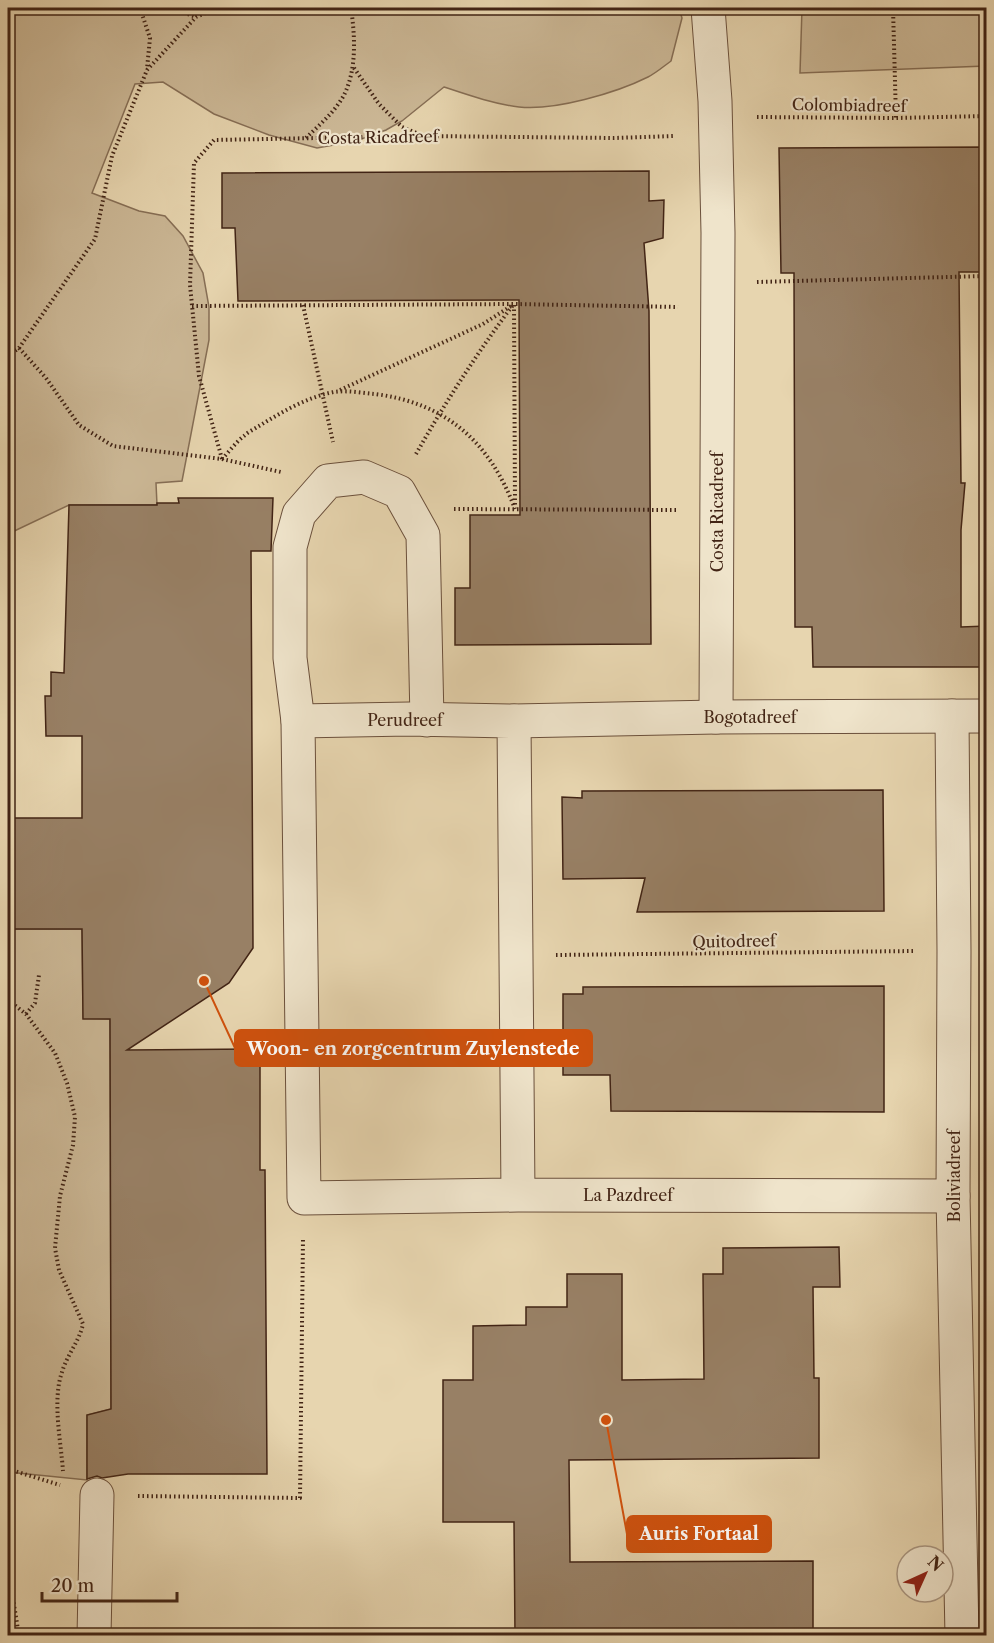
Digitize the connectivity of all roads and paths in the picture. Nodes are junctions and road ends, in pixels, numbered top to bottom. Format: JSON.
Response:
{"nodes":[{"id":1,"x":141,"y":8,"type":"edge"},
{"id":2,"x":171,"y":8,"type":"edge"},
{"id":3,"x":217,"y":8,"type":"edge"},
{"id":4,"x":351,"y":8,"type":"edge"},
{"id":5,"x":708,"y":8,"type":"edge"},
{"id":6,"x":893,"y":8,"type":"edge"},
{"id":7,"x":196,"y":17,"type":"junction"},
{"id":8,"x":353,"y":68,"type":"junction"},
{"id":9,"x":147,"y":70,"type":"junction"},
{"id":10,"x":987,"y":116,"type":"edge"},
{"id":11,"x":896,"y":118,"type":"junction"},
{"id":12,"x":716,"y":135,"type":"junction"},
{"id":13,"x":422,"y":136,"type":"junction"},
{"id":14,"x":306,"y":138,"type":"junction"},
{"id":15,"x":987,"y":276,"type":"edge"},
{"id":16,"x":718,"y":295,"type":"junction"},
{"id":17,"x":514,"y":304,"type":"junction"},
{"id":18,"x":303,"y":305,"type":"junction"},
{"id":19,"x":192,"y":306,"type":"junction"},
{"id":20,"x":19,"y":348,"type":"junction"},
{"id":21,"x":8,"y":356,"type":"edge"},
{"id":22,"x":337,"y":392,"type":"junction"},
{"id":23,"x":322,"y":395,"type":"junction"},
{"id":24,"x":439,"y":413,"type":"junction"},
{"id":25,"x":222,"y":459,"type":"junction"},
{"id":26,"x":335,"y":481,"type":"junction"},
{"id":27,"x":395,"y":490,"type":"junction"},
{"id":28,"x":514,"y":509,"type":"junction"},
{"id":29,"x":717,"y":510,"type":"junction"},
{"id":30,"x":418,"y":525,"type":"junction"},
{"id":31,"x":952,"y":716,"type":"junction"},
{"id":32,"x":987,"y":716,"type":"edge"},
{"id":33,"x":716,"y":717,"type":"junction"},
{"id":34,"x":427,"y":720,"type":"junction"},
{"id":35,"x":298,"y":721,"type":"junction"},
{"id":36,"x":514,"y":721,"type":"junction"},
{"id":37,"x":954,"y":951,"type":"junction"},
{"id":38,"x":515,"y":955,"type":"junction"},
{"id":39,"x":39,"y":975,"type":"dead end"},
{"id":40,"x":8,"y":1000,"type":"edge"},
{"id":41,"x":26,"y":1014,"type":"junction"},
{"id":42,"x":518,"y":1195,"type":"junction"},
{"id":43,"x":953,"y":1196,"type":"junction"},
{"id":44,"x":304,"y":1198,"type":"junction"},
{"id":45,"x":8,"y":1469,"type":"edge"},
{"id":46,"x":64,"y":1486,"type":"junction"},
{"id":47,"x":97,"y":1495,"type":"junction"},
{"id":48,"x":8,"y":1567,"type":"edge"},
{"id":49,"x":19,"y":1635,"type":"edge"},
{"id":50,"x":94,"y":1635,"type":"edge"},
{"id":51,"x":962,"y":1635,"type":"edge"}],
"edges":[{"from":1,"to":9,"type":"path"},
{"from":2,"to":7,"type":"path"},
{"from":3,"to":7,"type":"path"},
{"from":4,"to":8,"type":"path"},
{"from":5,"to":12,"type":"street","name":"Costa Ricadreef"},
{"from":6,"to":11,"type":"path"},
{"from":7,"to":9,"type":"path"},
{"from":8,"to":13,"type":"path"},
{"from":8,"to":14,"type":"path"},
{"from":9,"to":20,"type":"path"},
{"from":10,"to":11,"type":"path","name":"Colombiadreef"},
{"from":11,"to":12,"type":"path","name":"Colombiadreef"},
{"from":12,"to":13,"type":"path","name":"Costa Ricadreef"},
{"from":12,"to":16,"type":"street","name":"Costa Ricadreef"},
{"from":13,"to":14,"type":"path","name":"Costa Ricadreef"},
{"from":14,"to":19,"type":"path","name":"Costa Ricadreef"},
{"from":15,"to":16,"type":"path"},
{"from":16,"to":17,"type":"path"},
{"from":16,"to":29,"type":"street","name":"Costa Ricadreef"},
{"from":17,"to":18,"type":"path"},
{"from":17,"to":22,"type":"path"},
{"from":17,"to":24,"type":"path"},
{"from":17,"to":28,"type":"path"},
{"from":18,"to":19,"type":"path"},
{"from":18,"to":23,"type":"path"},
{"from":19,"to":25,"type":"path","name":"Costa Ricadreef"},
{"from":20,"to":21,"type":"path"},
{"from":20,"to":25,"type":"path"},
{"from":22,"to":23,"type":"path"},
{"from":22,"to":24,"type":"path"},
{"from":23,"to":25,"type":"path"},
{"from":23,"to":26,"type":"path"},
{"from":24,"to":27,"type":"path"},
{"from":24,"to":28,"type":"path"},
{"from":25,"to":26,"type":"path"},
{"from":26,"to":27,"type":"street"},
{"from":26,"to":35,"type":"street"},
{"from":27,"to":30,"type":"street"},
{"from":28,"to":29,"type":"path"},
{"from":28,"to":30,"type":"path"},
{"from":29,"to":33,"type":"street","name":"Costa Ricadreef"},
{"from":30,"to":34,"type":"street"},
{"from":31,"to":32,"type":"street","name":"Bogotadreef"},
{"from":31,"to":33,"type":"street","name":"Bogotadreef"},
{"from":31,"to":37,"type":"street","name":"Boliviadreef"},
{"from":33,"to":36,"type":"street","name":"Bogotadreef"},
{"from":34,"to":35,"type":"street","name":"Perudreef"},
{"from":34,"to":36,"type":"street","name":"Perudreef"},
{"from":35,"to":44,"type":"street"},
{"from":36,"to":38,"type":"street"},
{"from":37,"to":38,"type":"path","name":"Quitodreef"},
{"from":37,"to":43,"type":"street","name":"Boliviadreef"},
{"from":38,"to":42,"type":"street"},
{"from":39,"to":41,"type":"path"},
{"from":40,"to":41,"type":"path"},
{"from":41,"to":46,"type":"path"},
{"from":42,"to":43,"type":"street","name":"La Pazdreef"},
{"from":42,"to":44,"type":"street","name":"La Pazdreef"},
{"from":43,"to":51,"type":"street","name":"Boliviadreef"},
{"from":44,"to":47,"type":"path"},
{"from":45,"to":46,"type":"path"},
{"from":46,"to":47,"type":"path"},
{"from":47,"to":50,"type":"street"},
{"from":48,"to":49,"type":"path"}]}
